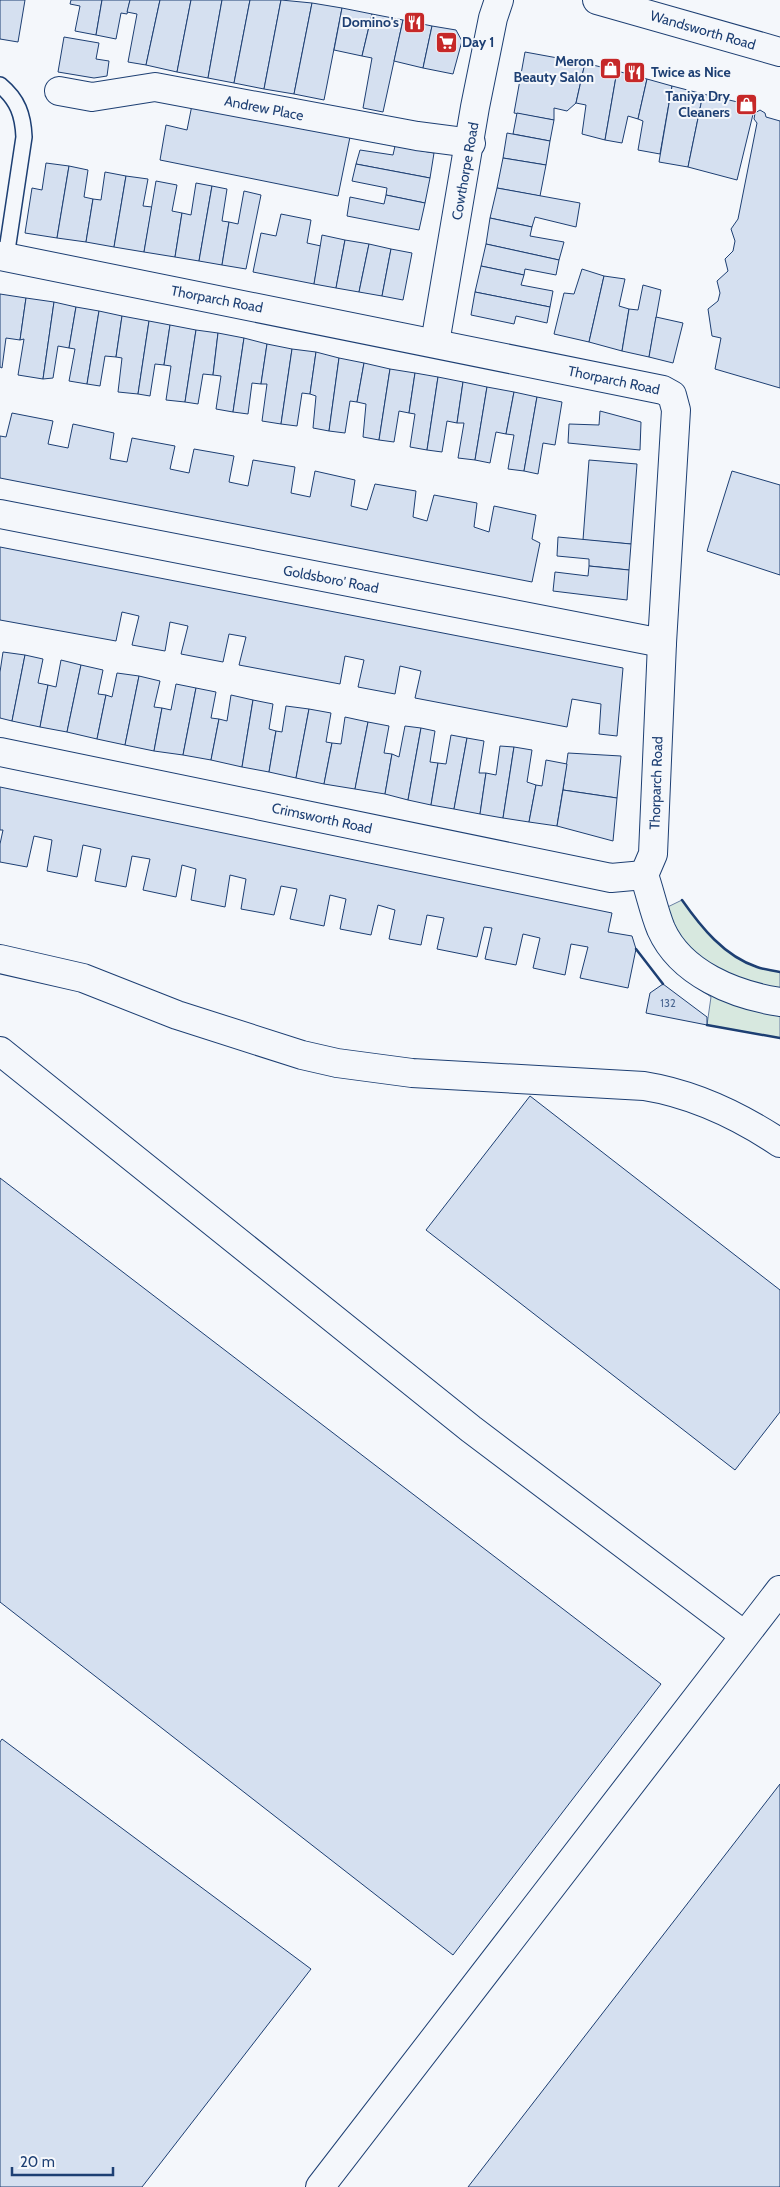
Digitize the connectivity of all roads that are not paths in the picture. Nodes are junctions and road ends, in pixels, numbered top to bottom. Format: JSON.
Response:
{"nodes":[{"id":1,"x":499,"y":0,"type":"edge"},
{"id":2,"x":597,"y":0,"type":"edge"},
{"id":3,"x":780,"y":52,"type":"edge"},
{"id":4,"x":0,"y":86,"type":"edge"},
{"id":5,"x":58,"y":91,"type":"dead end"},
{"id":6,"x":471,"y":142,"type":"junction"},
{"id":7,"x":3,"y":256,"type":"edge"},
{"id":8,"x":435,"y":343,"type":"junction"},
{"id":9,"x":0,"y":514,"type":"edge"},
{"id":10,"x":662,"y":644,"type":"junction"},
{"id":11,"x":0,"y":752,"type":"edge"},
{"id":12,"x":644,"y":875,"type":"junction"},
{"id":13,"x":0,"y":959,"type":"edge"},
{"id":14,"x":780,"y":1002,"type":"edge"},
{"id":15,"x":0,"y":1051,"type":"edge"},
{"id":16,"x":780,"y":1143,"type":"edge"},
{"id":17,"x":780,"y":1590,"type":"edge"},
{"id":18,"x":744,"y":1635,"type":"junction"},
{"id":19,"x":320,"y":2187,"type":"edge"}],
"edges":[{"from":1,"to":6,"type":"street","name":"Cowthorpe Road"},
{"from":2,"to":3,"type":"street","name":"Wandsworth Road"},
{"from":4,"to":7,"type":"lane"},
{"from":5,"to":6,"type":"street","name":"Andrew Place"},
{"from":6,"to":8,"type":"street","name":"Cowthorpe Road"},
{"from":7,"to":8,"type":"street","name":"Thorparch Road"},
{"from":8,"to":10,"type":"street","name":"Thorparch Road"},
{"from":9,"to":10,"type":"street","name":"Goldsboro' Road"},
{"from":10,"to":12,"type":"street","name":"Thorparch Road"},
{"from":11,"to":12,"type":"street","name":"Crimsworth Road"},
{"from":12,"to":14,"type":"street"},
{"from":13,"to":16,"type":"street"},
{"from":15,"to":18,"type":"street"},
{"from":17,"to":18,"type":"street"},
{"from":18,"to":19,"type":"street"}]}
